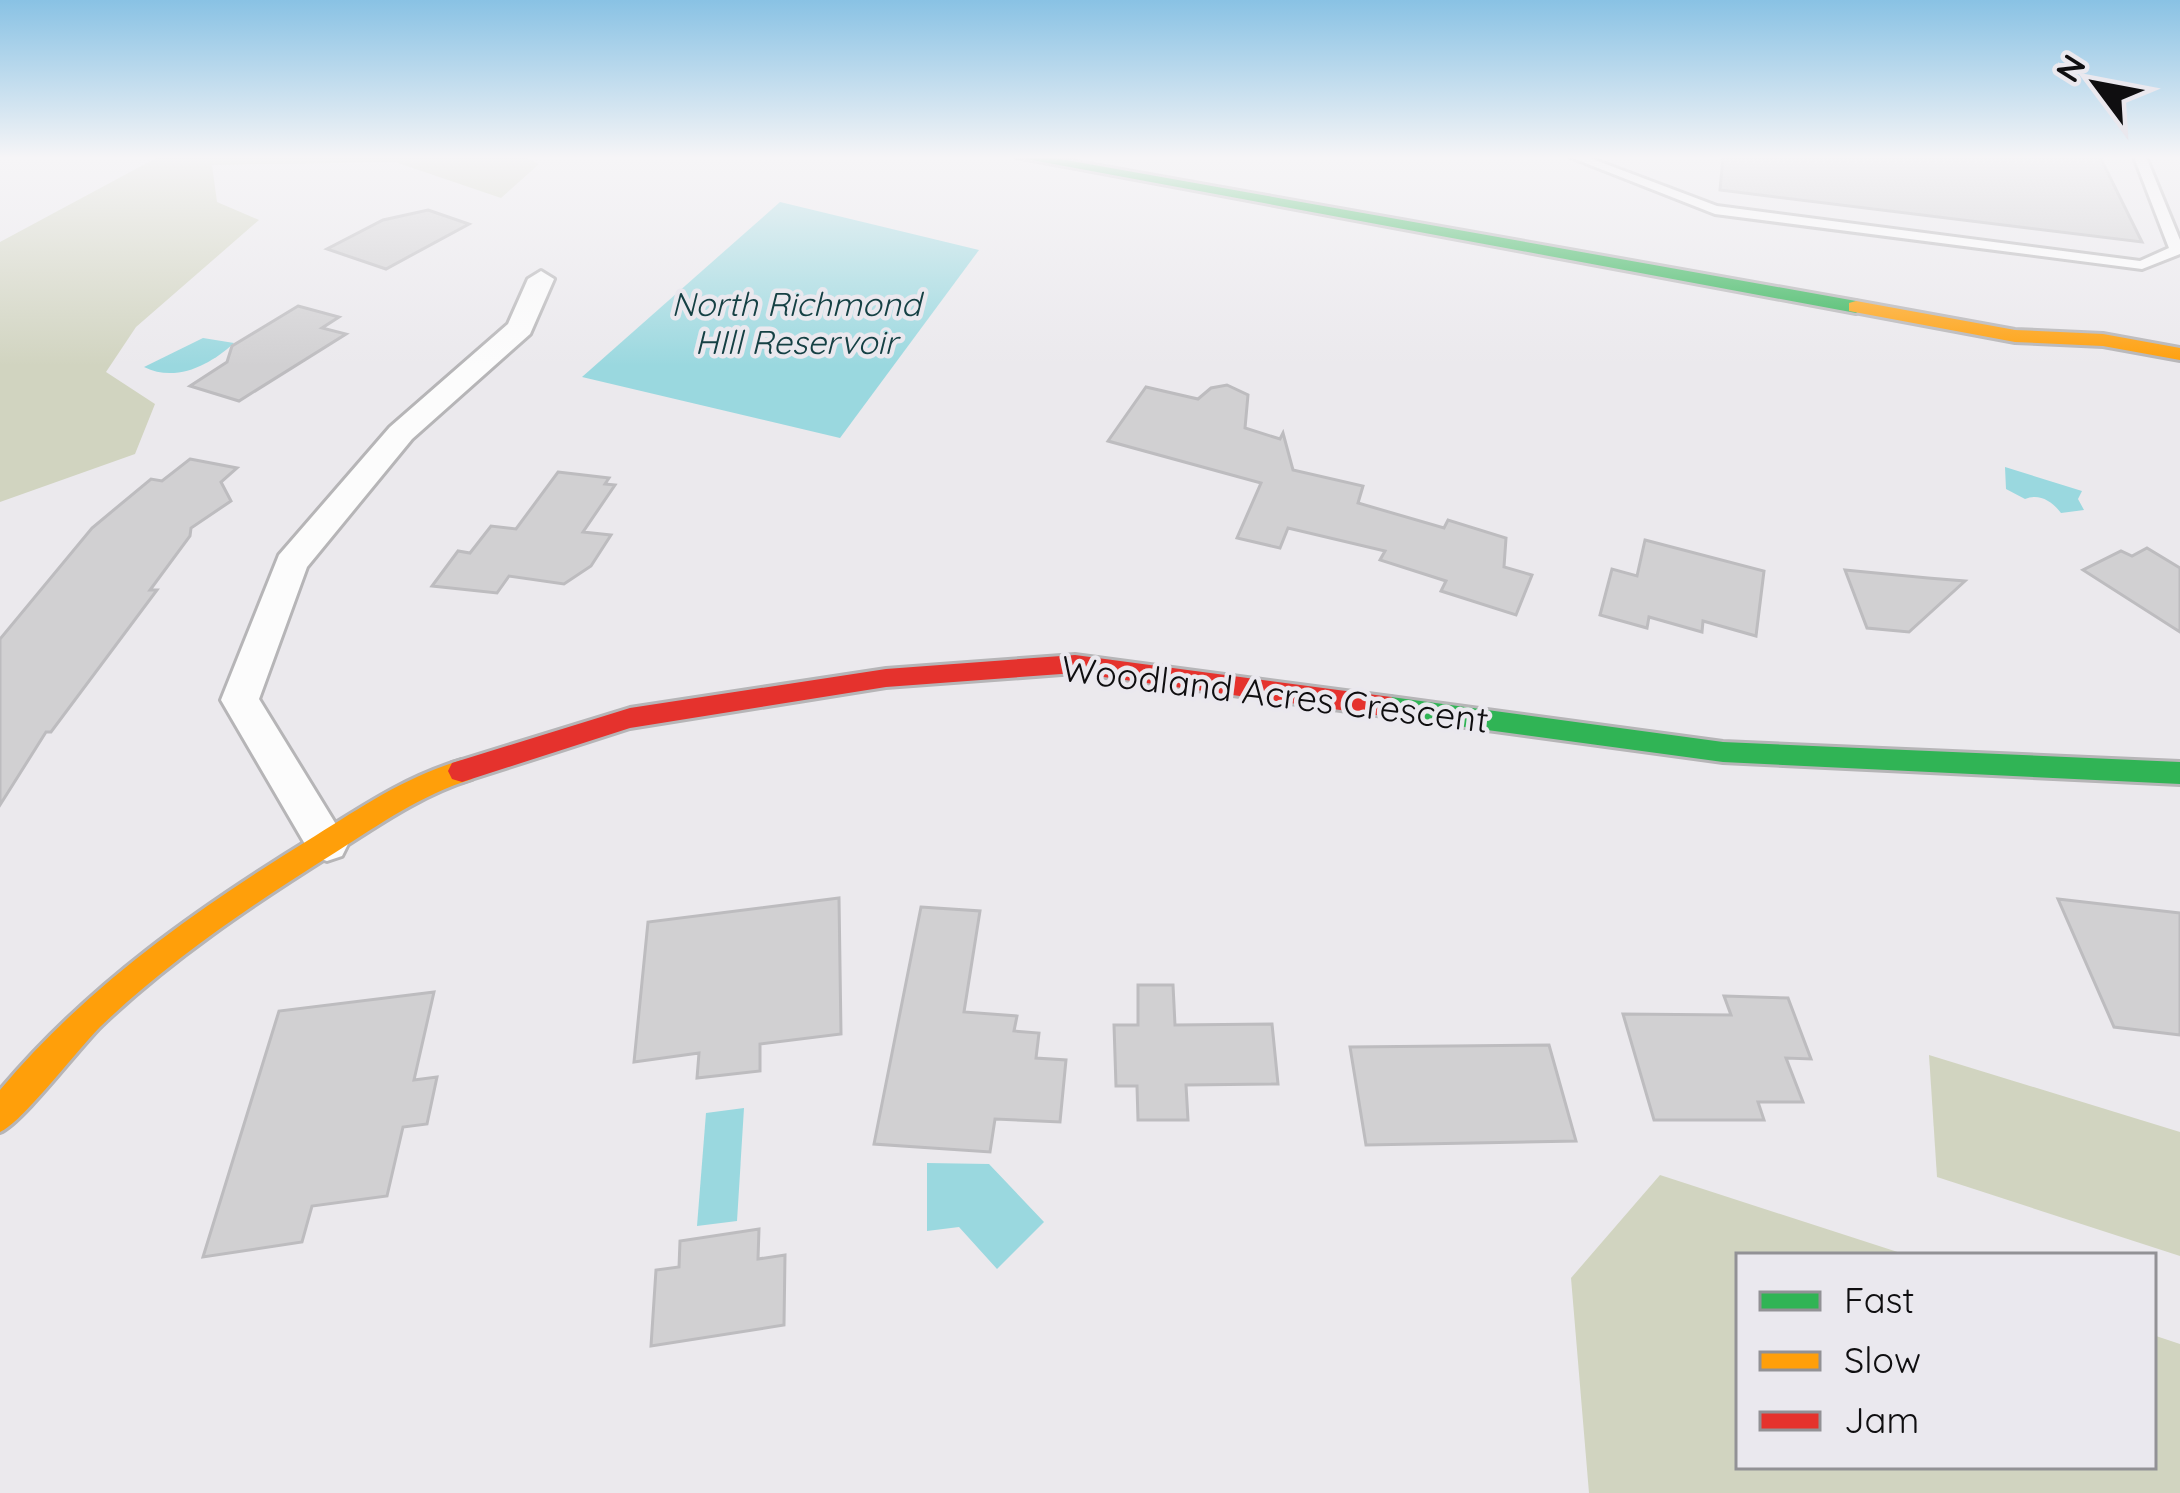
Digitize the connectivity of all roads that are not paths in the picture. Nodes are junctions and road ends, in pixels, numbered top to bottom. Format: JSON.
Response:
{"nodes":[{"id":1,"x":1410,"y":227,"type":"edge"},
{"id":2,"x":1844,"y":227,"type":"edge"},
{"id":3,"x":2168,"y":227,"type":"edge"},
{"id":4,"x":541,"y":279,"type":"dead end"},
{"id":5,"x":2015,"y":336,"type":"junction"},
{"id":6,"x":2180,"y":354,"type":"edge"},
{"id":7,"x":2180,"y":381,"type":"edge"},
{"id":8,"x":2180,"y":773,"type":"edge"},
{"id":9,"x":326,"y":844,"type":"junction"},
{"id":10,"x":0,"y":1116,"type":"edge"}],
"edges":[{"from":1,"to":5,"type":"street"},
{"from":2,"to":3,"type":"lane"},
{"from":4,"to":9,"type":"street"},
{"from":5,"to":6,"type":"street"},
{"from":5,"to":7,"type":"street"},
{"from":8,"to":9,"type":"street","name":"Woodland Acres Crescent"},
{"from":9,"to":10,"type":"street","name":"Woodland Acres Crescent"}]}
